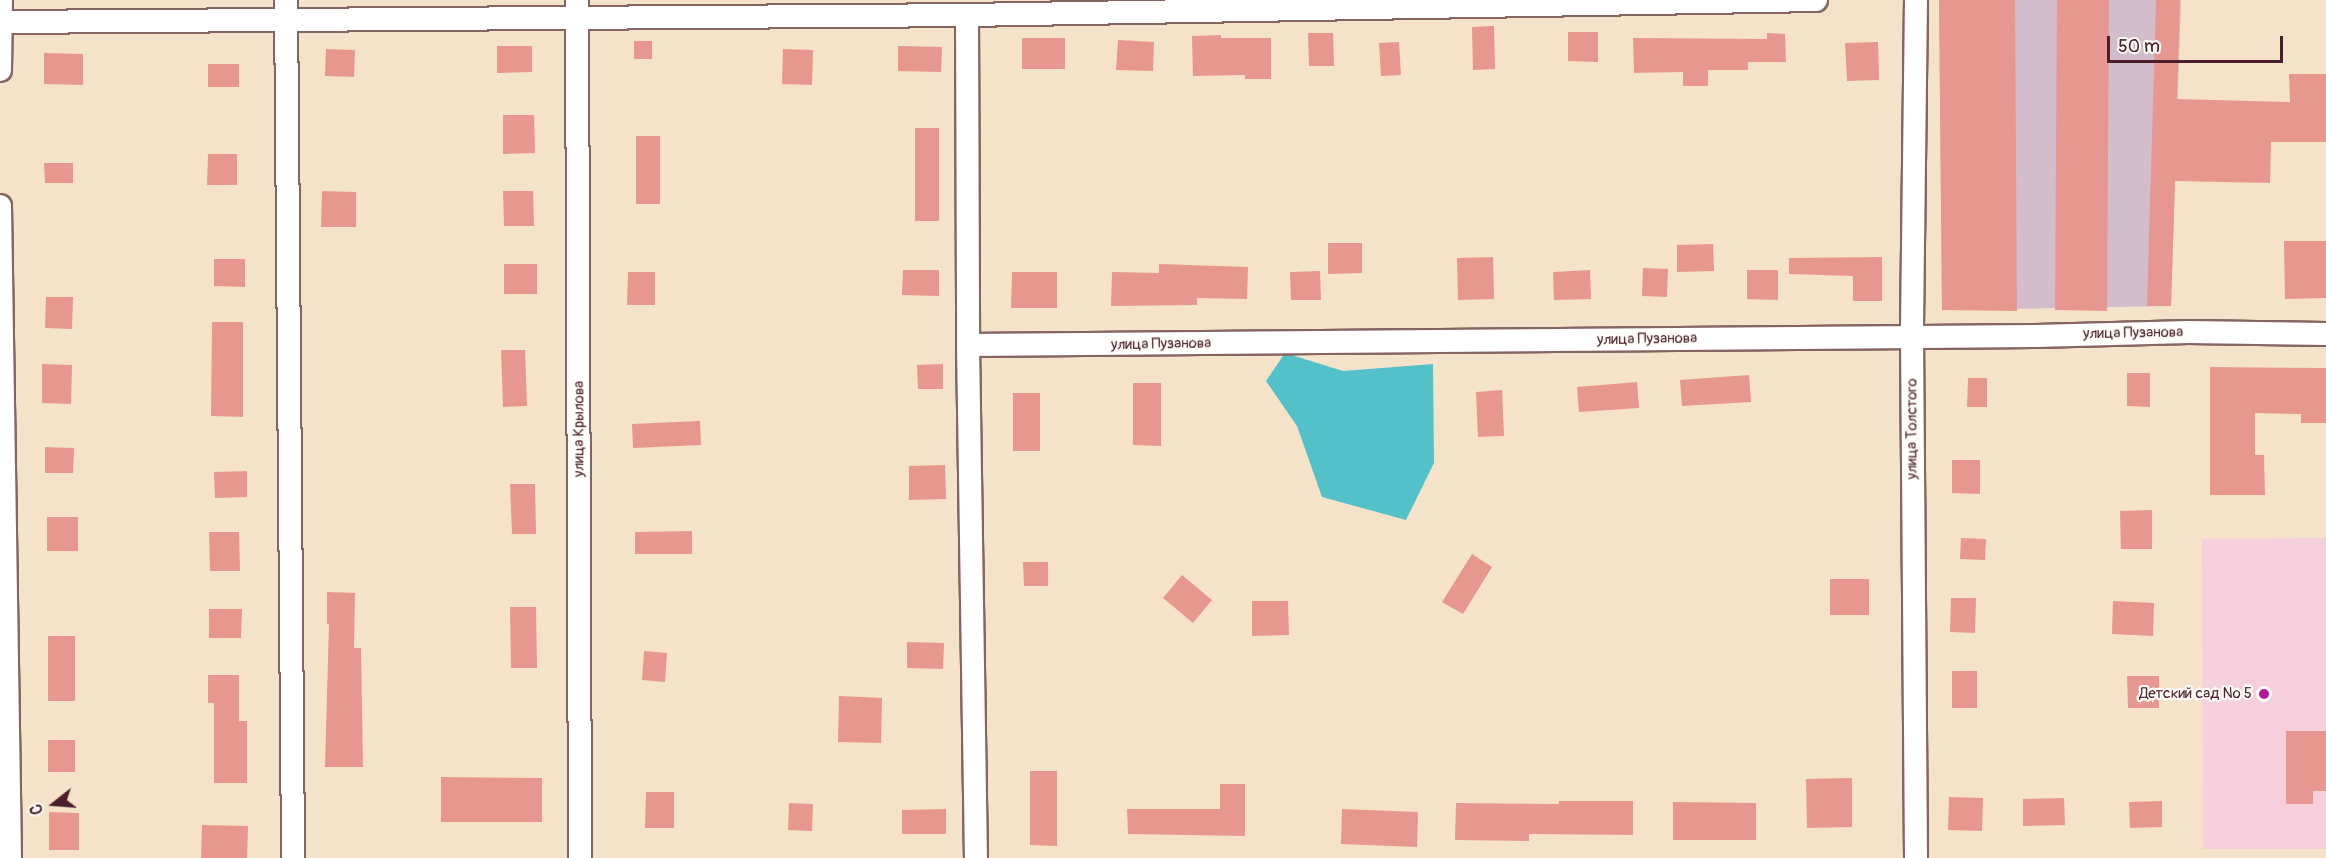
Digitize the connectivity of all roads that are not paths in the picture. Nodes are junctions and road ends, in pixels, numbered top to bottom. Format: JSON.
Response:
{"nodes":[{"id":1,"x":1816,"y":0,"type":"edge"},
{"id":2,"x":1916,"y":0,"type":"edge"},
{"id":3,"x":578,"y":8,"type":"edge"},
{"id":4,"x":286,"y":10,"type":"edge"},
{"id":5,"x":1,"y":15,"type":"edge"},
{"id":6,"x":967,"y":15,"type":"junction"},
{"id":7,"x":0,"y":70,"type":"edge"},
{"id":8,"x":0,"y":206,"type":"edge"},
{"id":9,"x":2326,"y":334,"type":"edge"},
{"id":10,"x":1912,"y":336,"type":"junction"},
{"id":11,"x":968,"y":345,"type":"junction"},
{"id":12,"x":10,"y":858,"type":"edge"},
{"id":13,"x":293,"y":858,"type":"edge"},
{"id":14,"x":580,"y":858,"type":"edge"},
{"id":15,"x":976,"y":858,"type":"edge"},
{"id":16,"x":1916,"y":858,"type":"edge"}],
"edges":[{"from":1,"to":6,"type":"street"},
{"from":2,"to":10,"type":"street","name":"улица Толстого"},
{"from":3,"to":4,"type":"street"},
{"from":3,"to":6,"type":"street"},
{"from":3,"to":14,"type":"street","name":"улица Крылова"},
{"from":4,"to":5,"type":"street"},
{"from":4,"to":13,"type":"street"},
{"from":5,"to":7,"type":"street"},
{"from":6,"to":11,"type":"street"},
{"from":8,"to":12,"type":"street"},
{"from":9,"to":10,"type":"street","name":"улица Пузанова"},
{"from":10,"to":11,"type":"street","name":"улица Пузанова"},
{"from":10,"to":16,"type":"street","name":"улица Толстого"},
{"from":11,"to":15,"type":"street"}]}
